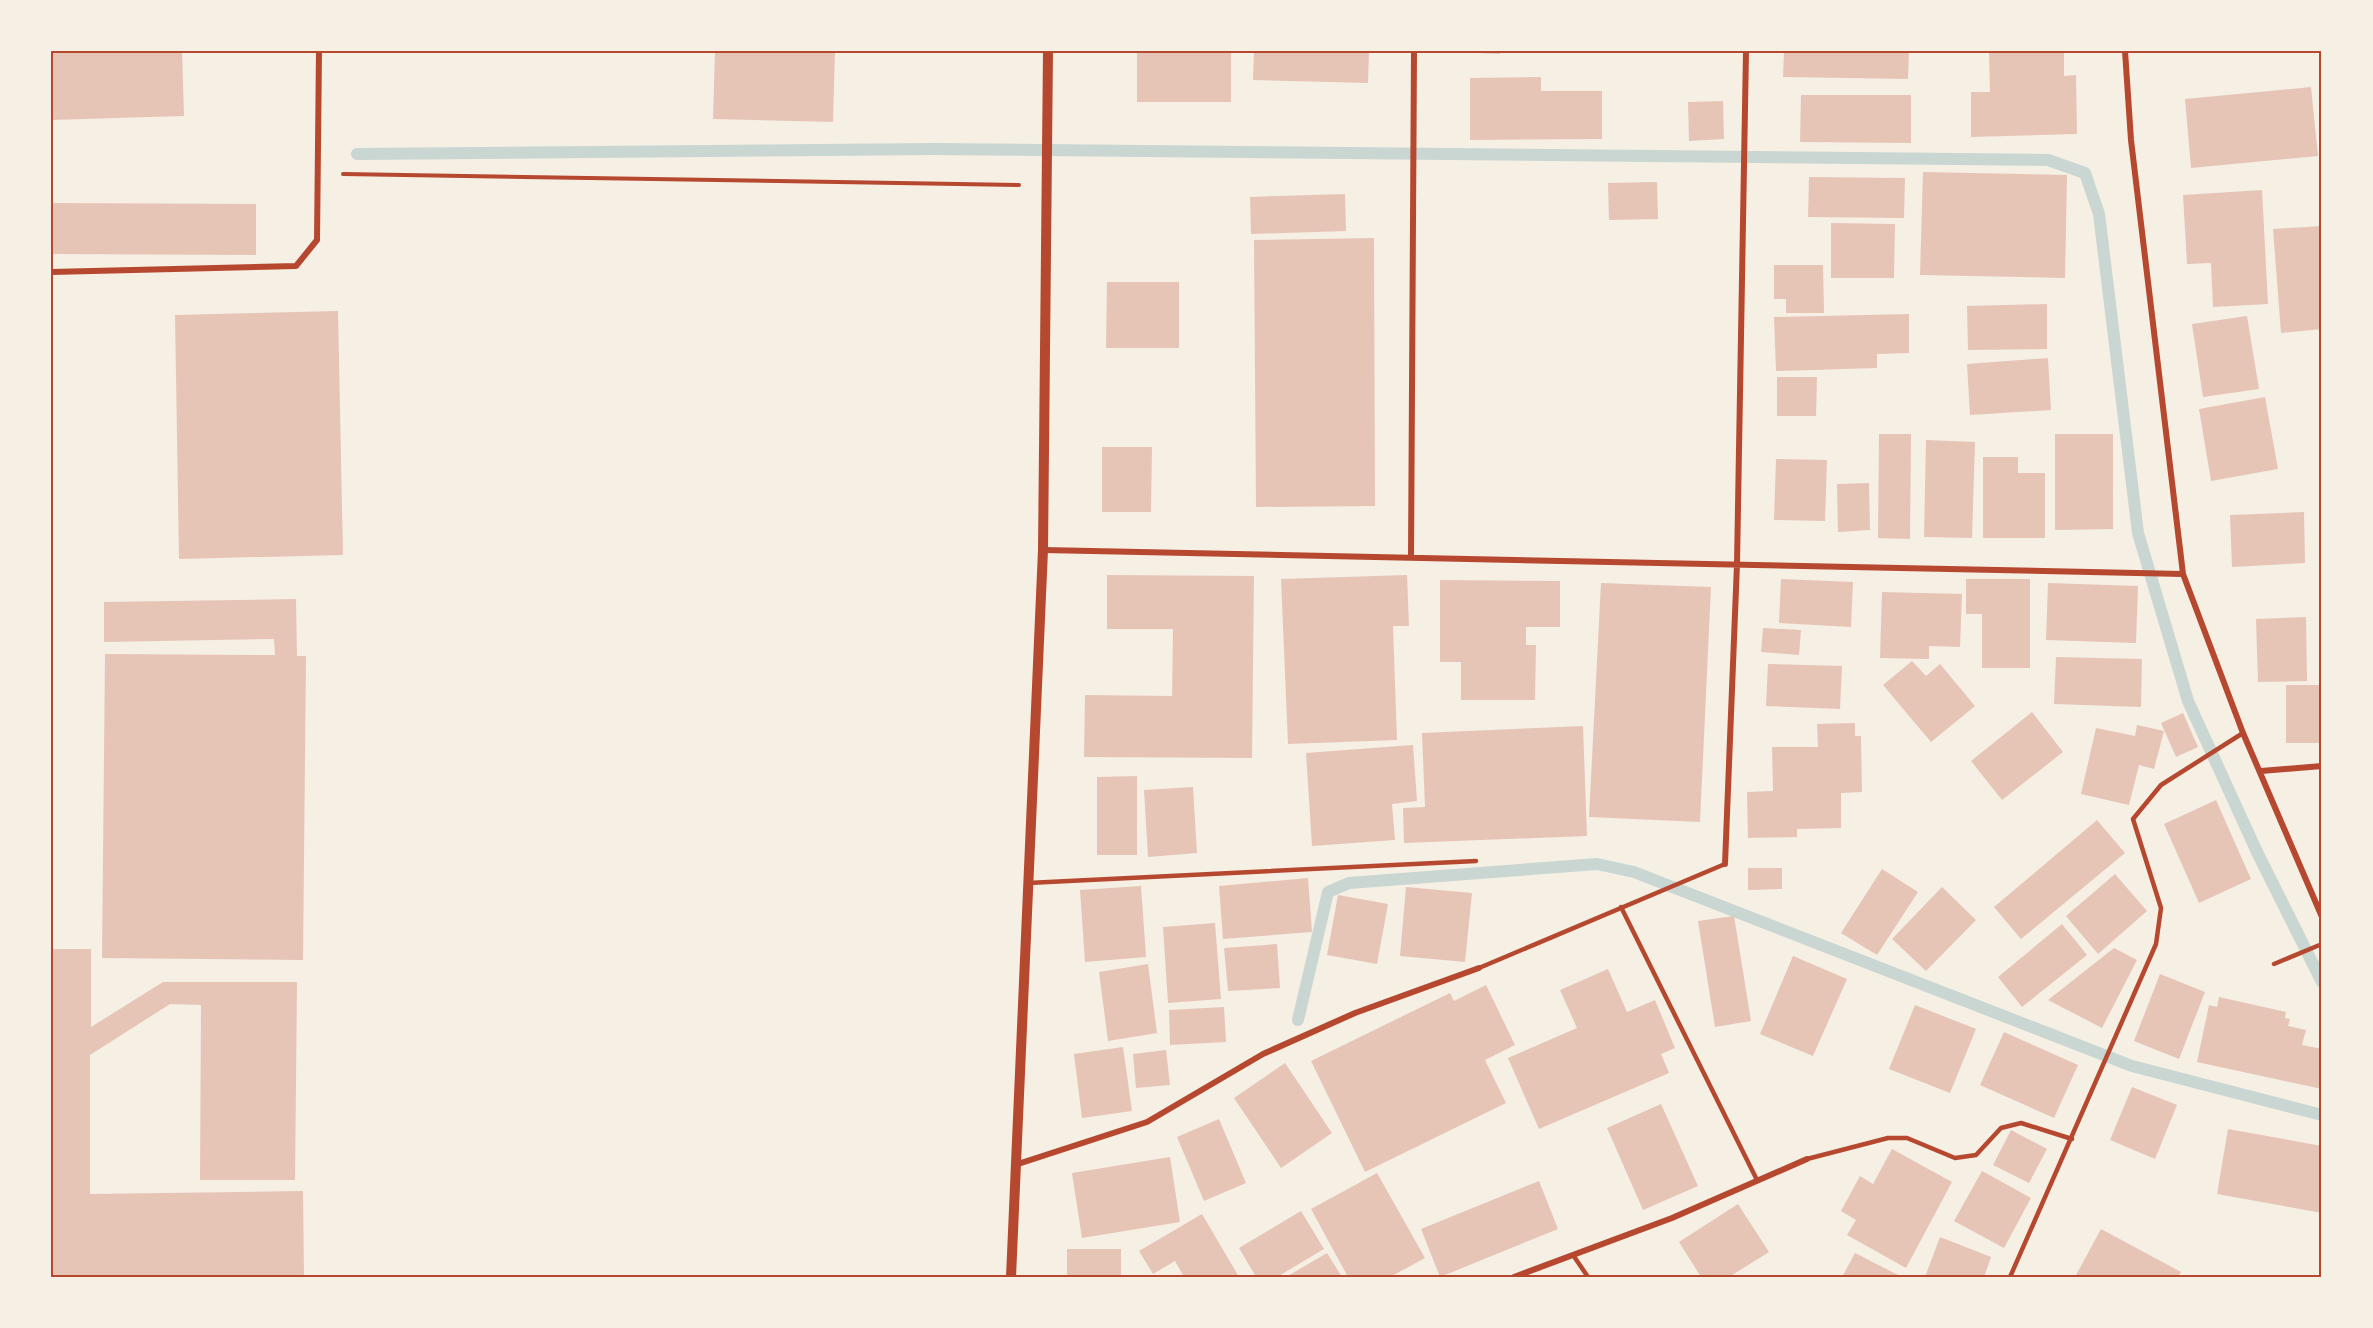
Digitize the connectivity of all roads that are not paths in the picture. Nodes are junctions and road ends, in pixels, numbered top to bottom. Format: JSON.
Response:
{"nodes":[{"id":1,"x":319,"y":51,"type":"edge"},
{"id":2,"x":1048,"y":51,"type":"edge"},
{"id":3,"x":1414,"y":51,"type":"edge"},
{"id":4,"x":1746,"y":51,"type":"edge"},
{"id":5,"x":2125,"y":51,"type":"edge"},
{"id":6,"x":51,"y":272,"type":"edge"},
{"id":7,"x":1043,"y":550,"type":"junction"},
{"id":8,"x":1411,"y":558,"type":"junction"},
{"id":9,"x":1737,"y":564,"type":"junction"},
{"id":10,"x":2183,"y":574,"type":"junction"},
{"id":11,"x":2243,"y":733,"type":"junction"},
{"id":12,"x":2322,"y":766,"type":"edge"},
{"id":13,"x":2261,"y":771,"type":"junction"},
{"id":14,"x":1476,"y":861,"type":"dead end"},
{"id":15,"x":1725,"y":864,"type":"joint"},
{"id":16,"x":1028,"y":883,"type":"junction"},
{"id":17,"x":1622,"y":907,"type":"junction"},
{"id":18,"x":2322,"y":917,"type":"edge"},
{"id":19,"x":2322,"y":944,"type":"edge"},
{"id":20,"x":2274,"y":964,"type":"dead end"},
{"id":21,"x":1479,"y":968,"type":"joint"},
{"id":22,"x":2072,"y":1139,"type":"junction"},
{"id":23,"x":1807,"y":1159,"type":"joint"},
{"id":24,"x":1015,"y":1165,"type":"junction"},
{"id":25,"x":1757,"y":1180,"type":"junction"},
{"id":26,"x":1573,"y":1255,"type":"junction"},
{"id":27,"x":1011,"y":1277,"type":"edge"},
{"id":28,"x":1514,"y":1277,"type":"edge"},
{"id":29,"x":1588,"y":1277,"type":"edge"},
{"id":30,"x":2010,"y":1277,"type":"edge"}],
"edges":[{"from":1,"to":6,"type":"street"},
{"from":2,"to":7,"type":"street"},
{"from":3,"to":8,"type":"street"},
{"from":4,"to":9,"type":"street"},
{"from":5,"to":10,"type":"street"},
{"from":7,"to":8,"type":"street"},
{"from":7,"to":16,"type":"street"},
{"from":8,"to":9,"type":"street"},
{"from":9,"to":10,"type":"street"},
{"from":9,"to":15,"type":"street"},
{"from":10,"to":11,"type":"street"},
{"from":11,"to":13,"type":"street"},
{"from":11,"to":22,"type":"lane"},
{"from":12,"to":13,"type":"street"},
{"from":13,"to":18,"type":"street"},
{"from":14,"to":16,"type":"lane"},
{"from":15,"to":17,"type":"lane"},
{"from":16,"to":24,"type":"street"},
{"from":17,"to":21,"type":"lane"},
{"from":17,"to":25,"type":"lane"},
{"from":19,"to":20,"type":"lane"},
{"from":21,"to":24,"type":"street"},
{"from":22,"to":23,"type":"lane"},
{"from":22,"to":30,"type":"lane"},
{"from":23,"to":25,"type":"street"},
{"from":24,"to":27,"type":"street"},
{"from":25,"to":26,"type":"street"},
{"from":26,"to":28,"type":"street"},
{"from":26,"to":29,"type":"lane"}]}
